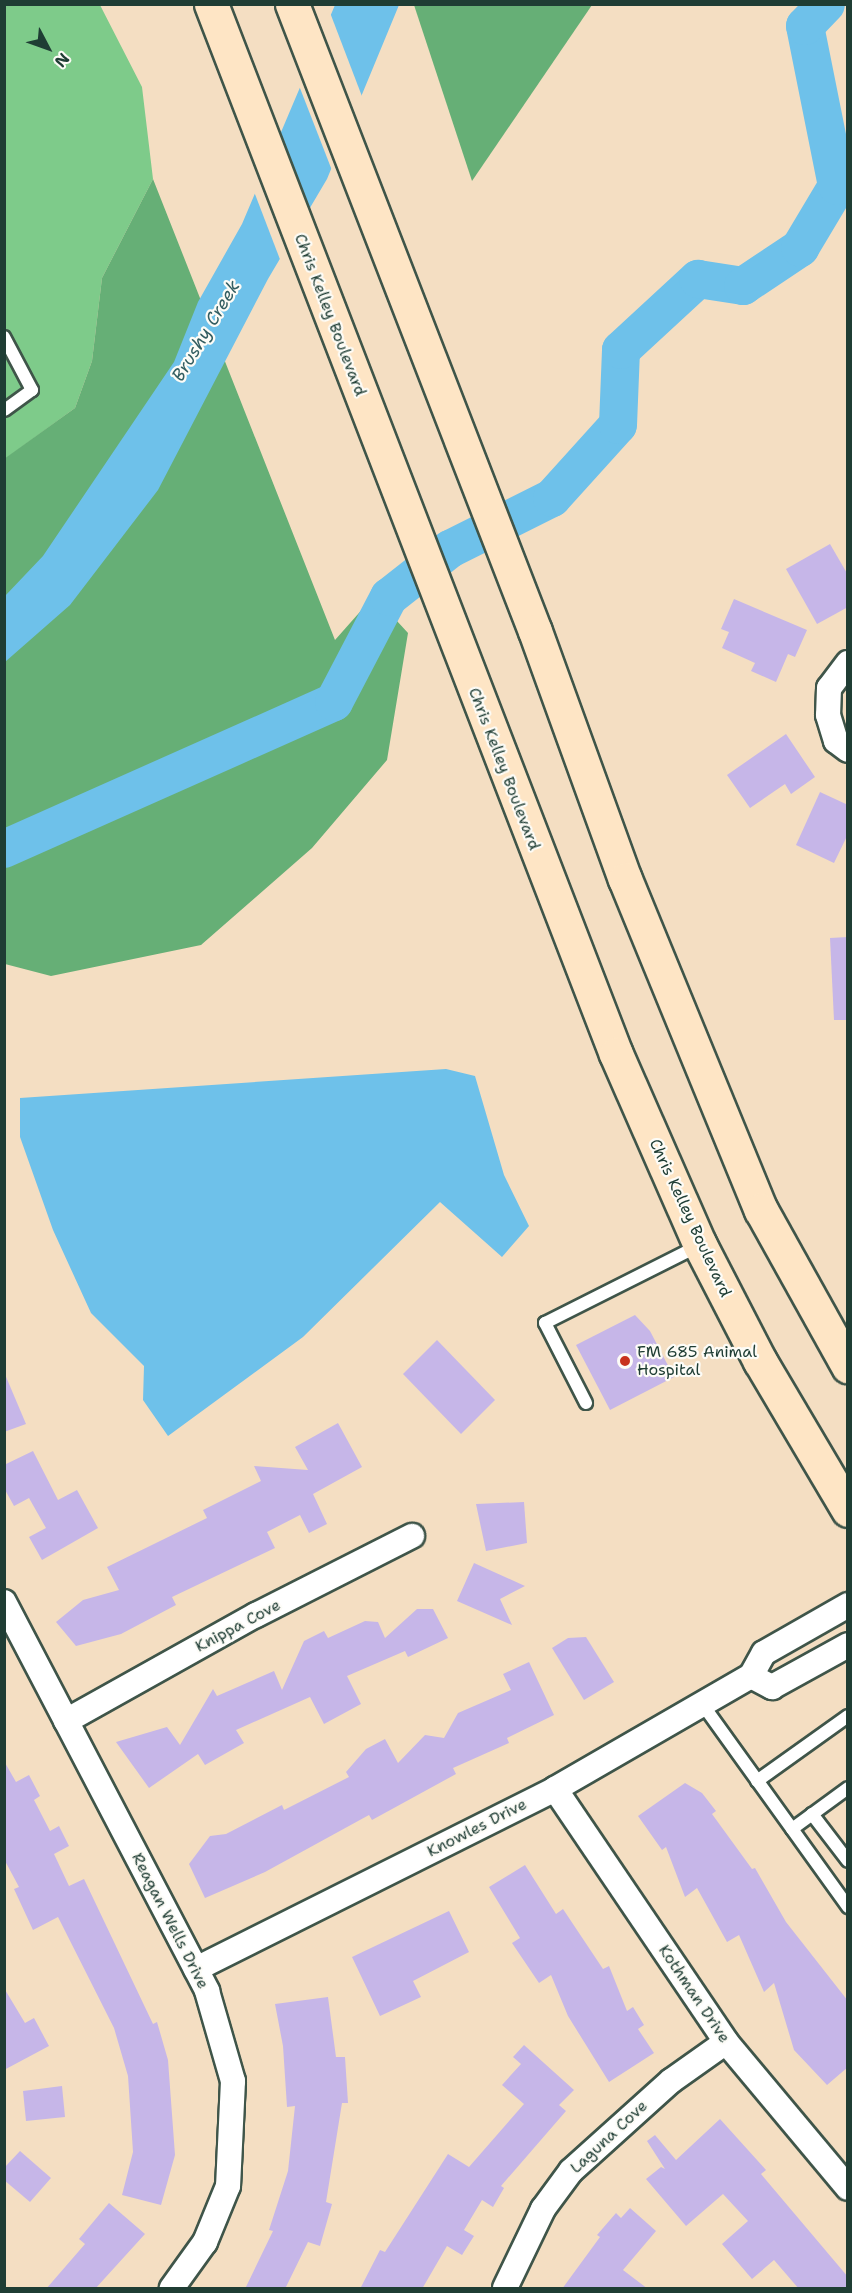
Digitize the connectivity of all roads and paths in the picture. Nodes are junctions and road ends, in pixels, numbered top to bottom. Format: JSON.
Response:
{"nodes":[{"id":1,"x":210,"y":4,"type":"edge"},
{"id":2,"x":292,"y":4,"type":"edge"},
{"id":3,"x":4,"y":337,"type":"edge"},
{"id":4,"x":4,"y":410,"type":"edge"},
{"id":5,"x":848,"y":663,"type":"edge"},
{"id":6,"x":848,"y":750,"type":"edge"},
{"id":7,"x":699,"y":1245,"type":"junction"},
{"id":8,"x":848,"y":1366,"type":"edge"},
{"id":9,"x":586,"y":1403,"type":"dead end"},
{"id":10,"x":848,"y":1510,"type":"edge"},
{"id":11,"x":412,"y":1536,"type":"dead end"},
{"id":12,"x":4,"y":1602,"type":"edge"},
{"id":13,"x":848,"y":1605,"type":"edge"},
{"id":14,"x":848,"y":1645,"type":"edge"},
{"id":15,"x":752,"y":1676,"type":"junction"},
{"id":16,"x":703,"y":1705,"type":"junction"},
{"id":17,"x":848,"y":1716,"type":"edge"},
{"id":18,"x":66,"y":1721,"type":"junction"},
{"id":19,"x":757,"y":1781,"type":"junction"},
{"id":20,"x":848,"y":1788,"type":"edge"},
{"id":21,"x":555,"y":1789,"type":"junction"},
{"id":22,"x":812,"y":1814,"type":"junction"},
{"id":23,"x":792,"y":1829,"type":"junction"},
{"id":24,"x":848,"y":1861,"type":"edge"},
{"id":25,"x":848,"y":1907,"type":"edge"},
{"id":26,"x":196,"y":1969,"type":"junction"},
{"id":27,"x":726,"y":2042,"type":"junction"},
{"id":28,"x":848,"y":2188,"type":"edge"},
{"id":29,"x":172,"y":2289,"type":"edge"},
{"id":30,"x":505,"y":2289,"type":"edge"}],
"edges":[{"from":1,"to":7,"type":"main road","name":"Chris Kelley Boulevard"},
{"from":2,"to":8,"type":"main road"},
{"from":3,"to":4,"type":"lane"},
{"from":5,"to":6,"type":"street"},
{"from":7,"to":9,"type":"lane"},
{"from":7,"to":10,"type":"main road","name":"Chris Kelley Boulevard"},
{"from":11,"to":18,"type":"street","name":"Knippa Cove"},
{"from":12,"to":18,"type":"street","name":"Reagan Wells Drive"},
{"from":13,"to":15,"type":"street","name":"Knowles Drive"},
{"from":14,"to":15,"type":"street"},
{"from":15,"to":16,"type":"street","name":"Knowles Drive"},
{"from":16,"to":19,"type":"lane"},
{"from":16,"to":21,"type":"street","name":"Knowles Drive"},
{"from":17,"to":19,"type":"lane"},
{"from":18,"to":26,"type":"street","name":"Reagan Wells Drive"},
{"from":19,"to":23,"type":"lane"},
{"from":20,"to":22,"type":"lane"},
{"from":21,"to":26,"type":"street","name":"Knowles Drive"},
{"from":21,"to":27,"type":"street","name":"Kothman Drive"},
{"from":22,"to":23,"type":"lane"},
{"from":22,"to":24,"type":"lane"},
{"from":23,"to":25,"type":"lane"},
{"from":26,"to":29,"type":"street","name":"Reagan Wells Drive"},
{"from":27,"to":28,"type":"street","name":"Kothman Drive"},
{"from":27,"to":30,"type":"street","name":"Laguna Cove"}]}
